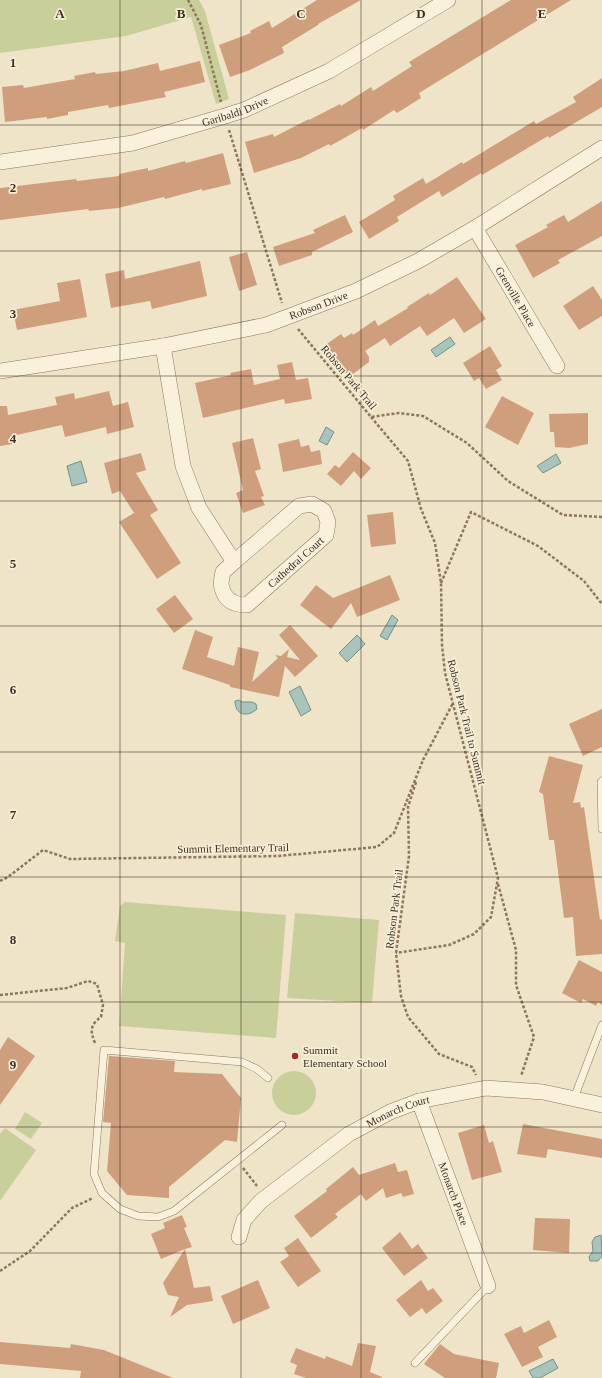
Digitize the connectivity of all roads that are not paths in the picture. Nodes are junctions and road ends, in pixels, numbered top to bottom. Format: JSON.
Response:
{"nodes":[{"id":1,"x":448,"y":0,"type":"edge"},
{"id":2,"x":602,"y":148,"type":"edge"},
{"id":3,"x":0,"y":162,"type":"edge"},
{"id":4,"x":475,"y":228,"type":"junction"},
{"id":5,"x":163,"y":346,"type":"junction"},
{"id":6,"x":557,"y":366,"type":"dead end"},
{"id":7,"x":0,"y":371,"type":"edge"},
{"id":8,"x":234,"y":562,"type":"junction"},
{"id":9,"x":602,"y":781,"type":"edge"},
{"id":10,"x":602,"y":829,"type":"edge"},
{"id":11,"x":602,"y":1025,"type":"edge"},
{"id":12,"x":268,"y":1078,"type":"dead end"},
{"id":13,"x":574,"y":1098,"type":"junction"},
{"id":14,"x":419,"y":1101,"type":"junction"},
{"id":15,"x":602,"y":1105,"type":"edge"},
{"id":16,"x":282,"y":1125,"type":"dead end"},
{"id":17,"x":239,"y":1237,"type":"dead end"},
{"id":18,"x":488,"y":1286,"type":"joint"},
{"id":19,"x":415,"y":1363,"type":"dead end"}],
"edges":[{"from":1,"to":3,"type":"street","name":"Garibaldi Drive"},
{"from":2,"to":4,"type":"street","name":"Robson Drive"},
{"from":4,"to":5,"type":"street","name":"Robson Drive"},
{"from":4,"to":6,"type":"street","name":"Grenville Place"},
{"from":5,"to":7,"type":"street","name":"Robson Drive"},
{"from":5,"to":8,"type":"street"},
{"from":8,"to":8,"type":"street","name":"Cathedral Court"},
{"from":9,"to":10,"type":"lane"},
{"from":11,"to":13,"type":"lane"},
{"from":12,"to":16,"type":"lane"},
{"from":13,"to":14,"type":"street","name":"Monarch Court"},
{"from":13,"to":15,"type":"street","name":"Monarch Court"},
{"from":14,"to":17,"type":"street","name":"Monarch Court"},
{"from":14,"to":18,"type":"street","name":"Monarch Place"},
{"from":18,"to":19,"type":"lane"}]}
